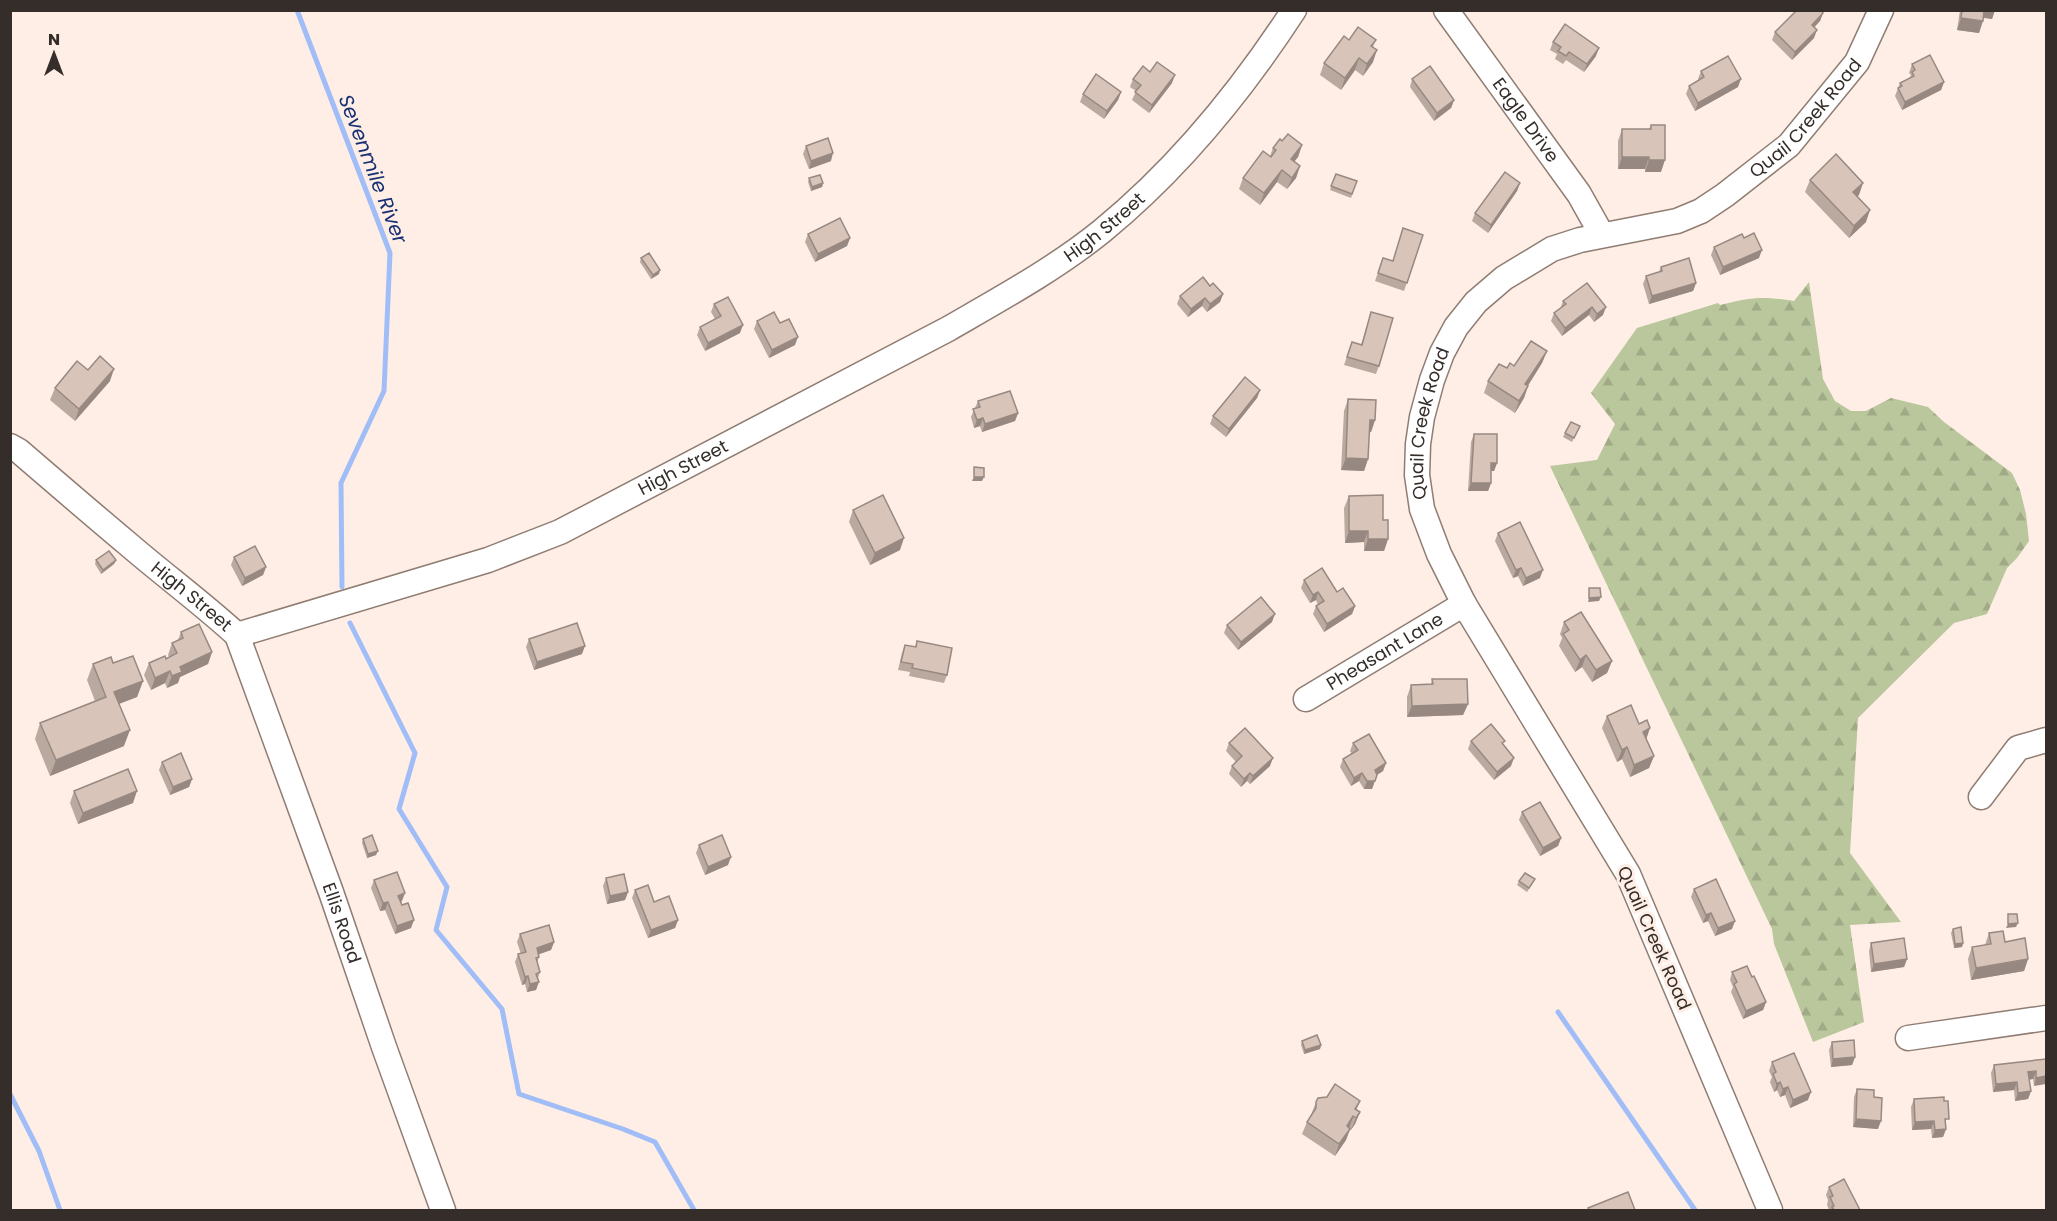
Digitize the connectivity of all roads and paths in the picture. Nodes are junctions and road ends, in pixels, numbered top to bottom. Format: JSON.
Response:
{"nodes":[{"id":1,"x":1294,"y":10,"type":"edge"},
{"id":2,"x":1446,"y":10,"type":"edge"},
{"id":3,"x":1881,"y":10,"type":"edge"},
{"id":4,"x":1602,"y":235,"type":"junction"},
{"id":5,"x":10,"y":446,"type":"edge"},
{"id":6,"x":1464,"y":604,"type":"junction"},
{"id":7,"x":237,"y":635,"type":"junction"},
{"id":8,"x":1306,"y":699,"type":"dead end"},
{"id":9,"x":2046,"y":740,"type":"edge"},
{"id":10,"x":1981,"y":797,"type":"dead end"},
{"id":11,"x":2046,"y":1018,"type":"edge"},
{"id":12,"x":1908,"y":1038,"type":"dead end"},
{"id":13,"x":443,"y":1210,"type":"edge"},
{"id":14,"x":1770,"y":1210,"type":"edge"}],
"edges":[{"from":1,"to":7,"type":"street","name":"High Street"},
{"from":2,"to":4,"type":"street","name":"Eagle Drive"},
{"from":3,"to":4,"type":"street","name":"Quail Creek Road"},
{"from":4,"to":6,"type":"street","name":"Quail Creek Road"},
{"from":5,"to":7,"type":"street","name":"High Street"},
{"from":6,"to":8,"type":"street","name":"Pheasant Lane"},
{"from":6,"to":14,"type":"street","name":"Quail Creek Road"},
{"from":7,"to":13,"type":"street","name":"Ellis Road"},
{"from":9,"to":10,"type":"street"},
{"from":11,"to":12,"type":"street"}]}
